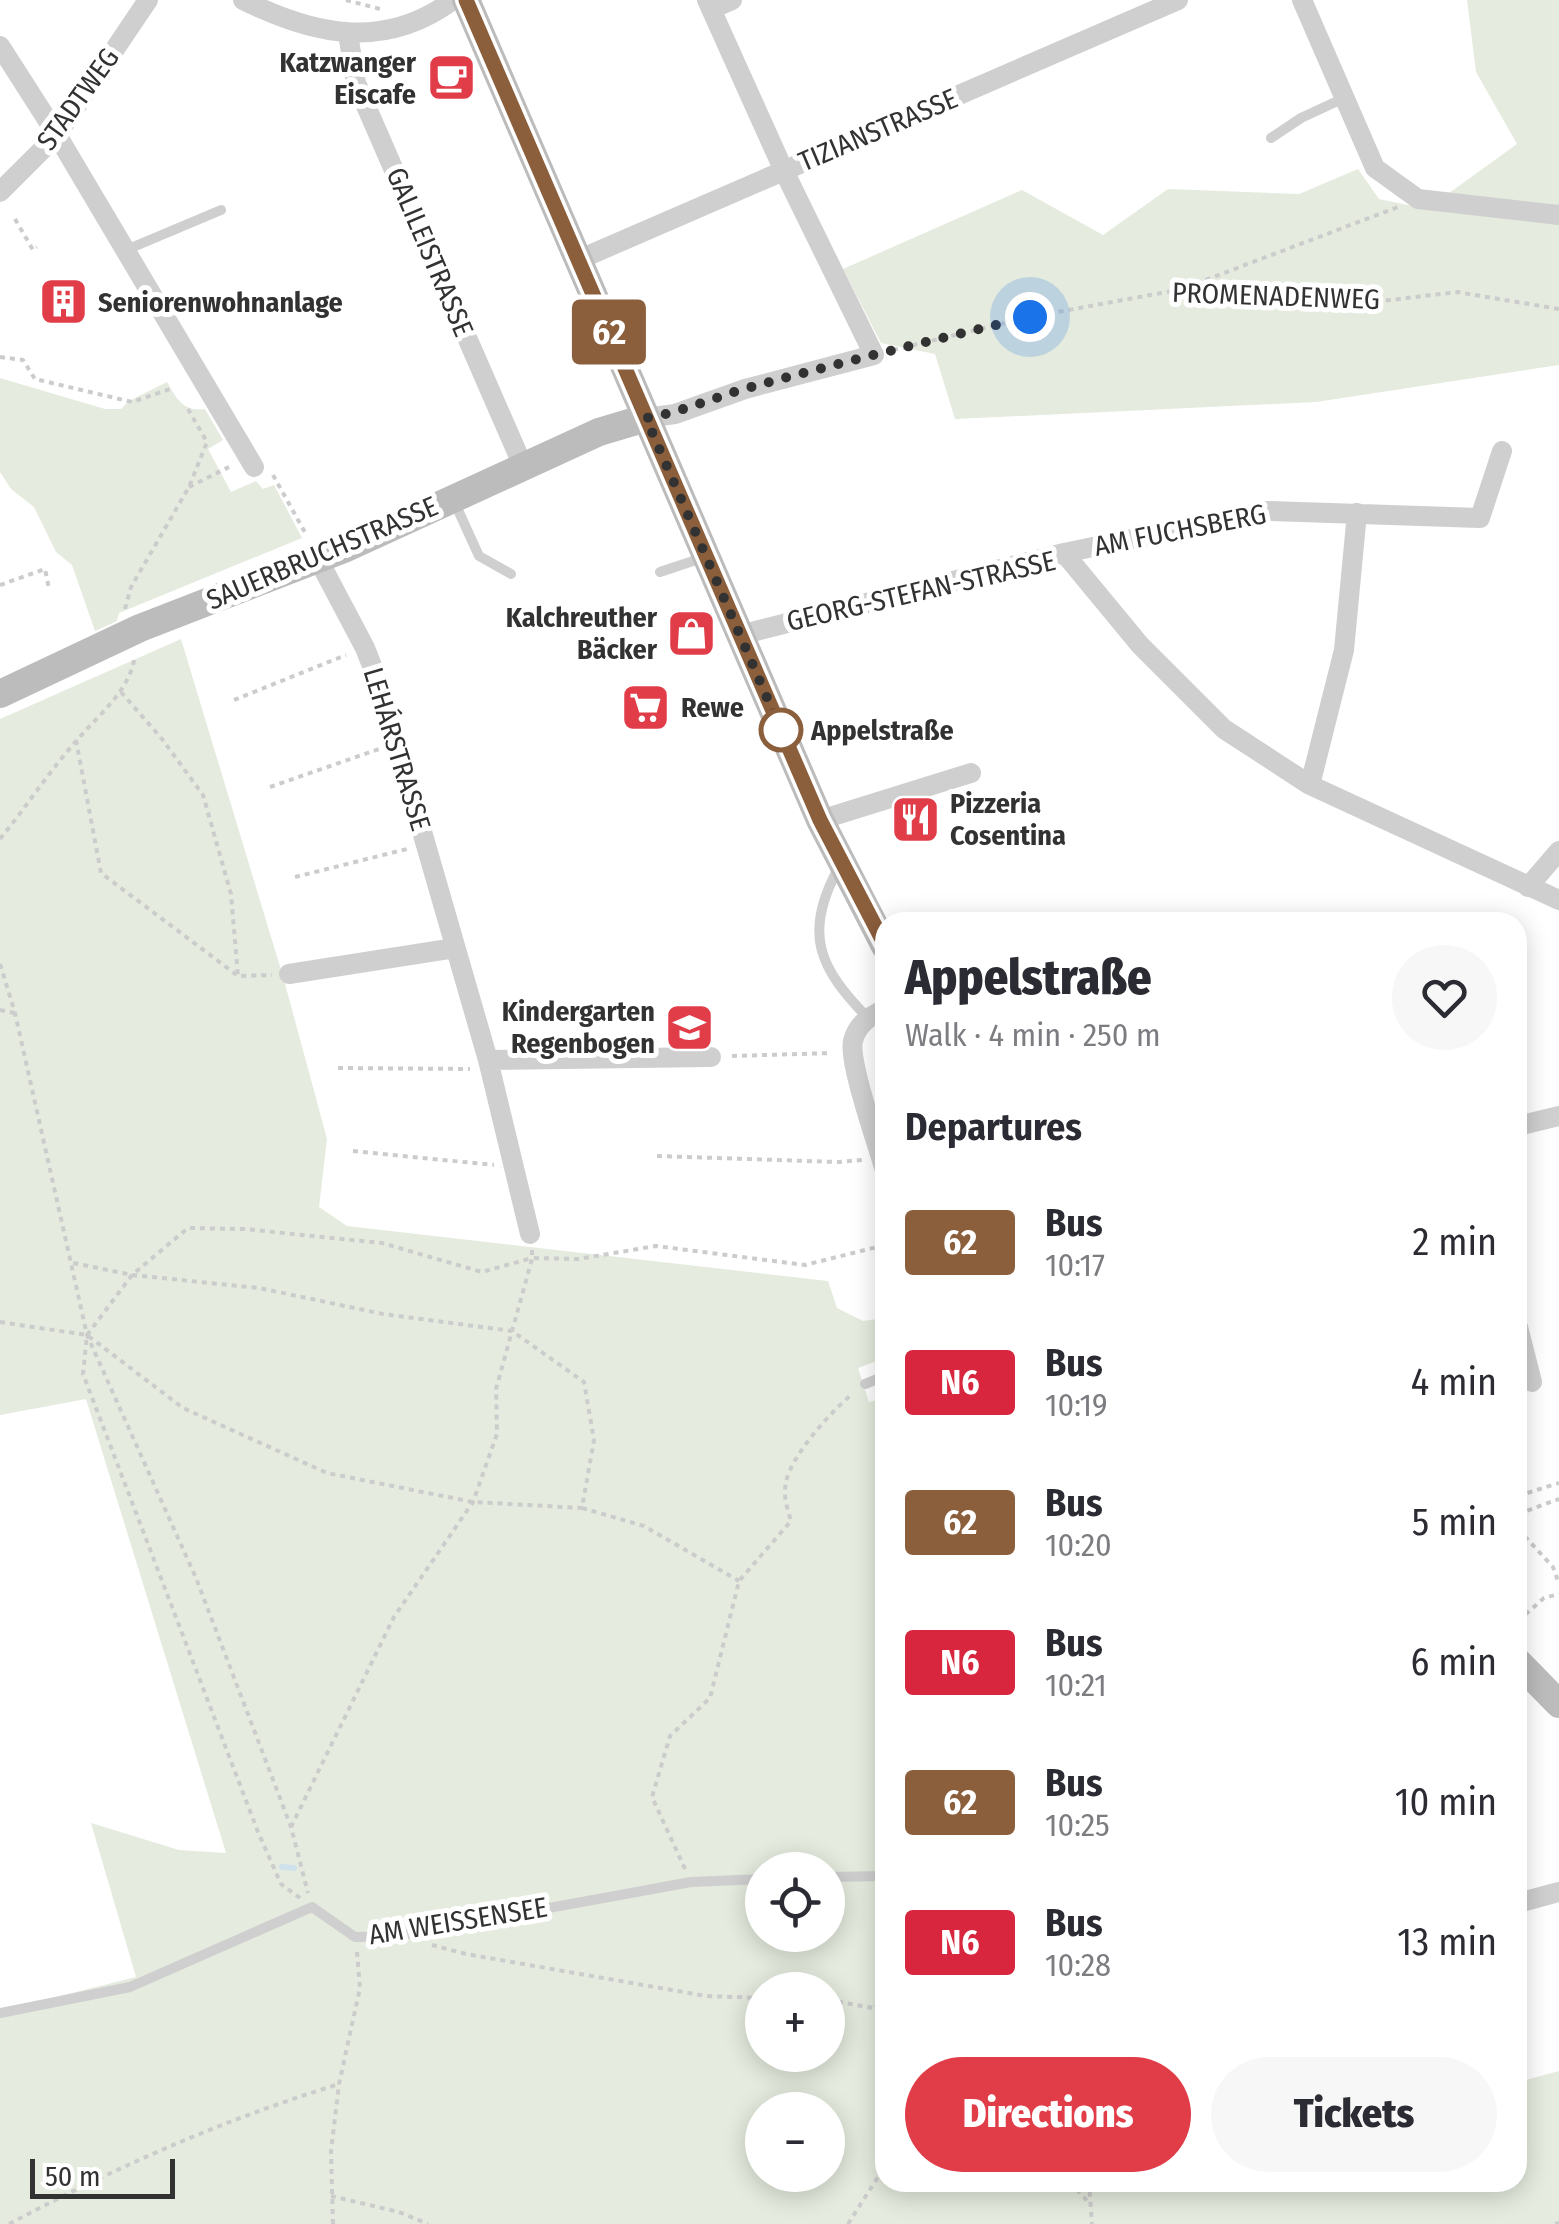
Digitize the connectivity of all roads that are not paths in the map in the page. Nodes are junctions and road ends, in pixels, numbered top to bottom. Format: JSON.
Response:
{"nodes":[{"id":1,"x":148,"y":0,"type":"edge"},
{"id":2,"x":243,"y":0,"type":"edge"},
{"id":3,"x":453,"y":0,"type":"edge"},
{"id":4,"x":466,"y":0,"type":"edge"},
{"id":5,"x":732,"y":0,"type":"edge"},
{"id":6,"x":1178,"y":0,"type":"edge"},
{"id":7,"x":1302,"y":0,"type":"edge"},
{"id":8,"x":709,"y":4,"type":"edge"},
{"id":9,"x":348,"y":34,"type":"junction"},
{"id":10,"x":0,"y":46,"type":"edge"},
{"id":11,"x":1344,"y":98,"type":"junction"},
{"id":12,"x":57,"y":135,"type":"junction"},
{"id":13,"x":1271,"y":138,"type":"dead end"},
{"id":14,"x":784,"y":171,"type":"junction"},
{"id":15,"x":0,"y":192,"type":"edge"},
{"id":16,"x":221,"y":210,"type":"dead end"},
{"id":17,"x":1559,"y":216,"type":"edge"},
{"id":18,"x":125,"y":250,"type":"junction"},
{"id":19,"x":578,"y":260,"type":"junction"},
{"id":20,"x":646,"y":418,"type":"junction"},
{"id":21,"x":1502,"y":452,"type":"dead end"},
{"id":22,"x":251,"y":461,"type":"road end"},
{"id":23,"x":523,"y":466,"type":"junction"},
{"id":24,"x":453,"y":499,"type":"junction"},
{"id":25,"x":1356,"y":513,"type":"junction"},
{"id":26,"x":1064,"y":553,"type":"junction"},
{"id":27,"x":706,"y":556,"type":"junction"},
{"id":28,"x":318,"y":559,"type":"junction"},
{"id":29,"x":660,"y":572,"type":"dead end"},
{"id":30,"x":511,"y":574,"type":"dead end"},
{"id":31,"x":740,"y":635,"type":"junction"},
{"id":32,"x":0,"y":694,"type":"edge"},
{"id":33,"x":971,"y":773,"type":"dead end"},
{"id":34,"x":1310,"y":785,"type":"junction"},
{"id":35,"x":820,"y":820,"type":"junction"},
{"id":36,"x":1559,"y":850,"type":"edge"},
{"id":37,"x":841,"y":864,"type":"junction"},
{"id":38,"x":1528,"y":887,"type":"junction"},
{"id":39,"x":1559,"y":900,"type":"edge"},
{"id":40,"x":875,"y":927,"type":"edge"},
{"id":41,"x":455,"y":948,"type":"junction"},
{"id":42,"x":289,"y":974,"type":"road end"},
{"id":43,"x":875,"y":1012,"type":"edge"},
{"id":44,"x":875,"y":1014,"type":"edge"},
{"id":45,"x":711,"y":1057,"type":"road end"},
{"id":46,"x":489,"y":1065,"type":"junction"},
{"id":47,"x":1559,"y":1116,"type":"edge"},
{"id":48,"x":1527,"y":1124,"type":"edge"},
{"id":49,"x":875,"y":1135,"type":"edge"},
{"id":50,"x":530,"y":1234,"type":"road end"},
{"id":51,"x":1527,"y":1362,"type":"edge"},
{"id":52,"x":875,"y":1380,"type":"edge"},
{"id":53,"x":1532,"y":1382,"type":"dead end"},
{"id":54,"x":864,"y":1384,"type":"road end"},
{"id":55,"x":1527,"y":1671,"type":"edge"},
{"id":56,"x":1559,"y":1704,"type":"edge"},
{"id":57,"x":875,"y":1876,"type":"edge"},
{"id":58,"x":845,"y":1877,"type":"edge"},
{"id":59,"x":745,"y":1880,"type":"edge"},
{"id":60,"x":1559,"y":1892,"type":"edge"},
{"id":61,"x":1527,"y":1901,"type":"edge"},
{"id":62,"x":0,"y":2013,"type":"edge"}],
"edges":[{"from":1,"to":12,"type":"street","name":"STADTWEG"},
{"from":2,"to":9,"type":"street"},
{"from":3,"to":9,"type":"street"},
{"from":4,"to":19,"type":"main road"},
{"from":5,"to":8,"type":"street"},
{"from":6,"to":14,"type":"street","name":"TIZIANSTRASSE"},
{"from":7,"to":11,"type":"street"},
{"from":8,"to":14,"type":"street"},
{"from":9,"to":23,"type":"street","name":"GALILEISTRASSE"},
{"from":10,"to":12,"type":"street"},
{"from":11,"to":13,"type":"lane"},
{"from":11,"to":17,"type":"street"},
{"from":12,"to":15,"type":"street","name":"STADTWEG"},
{"from":12,"to":18,"type":"street"},
{"from":14,"to":19,"type":"street","name":"TIZIANSTRASSE"},
{"from":14,"to":20,"type":"street"},
{"from":16,"to":18,"type":"lane"},
{"from":18,"to":22,"type":"street"},
{"from":19,"to":20,"type":"main road"},
{"from":20,"to":23,"type":"main road","name":"SAUERBRUCHSTRASSE"},
{"from":20,"to":27,"type":"main road"},
{"from":21,"to":25,"type":"street","name":"AM FUCHSBERG"},
{"from":23,"to":24,"type":"main road","name":"SAUERBRUCHSTRASSE"},
{"from":24,"to":28,"type":"main road","name":"SAUERBRUCHSTRASSE"},
{"from":24,"to":30,"type":"lane"},
{"from":25,"to":26,"type":"street","name":"AM FUCHSBERG"},
{"from":25,"to":34,"type":"street"},
{"from":26,"to":31,"type":"street","name":"GEORG-STEFAN-STRASSE"},
{"from":26,"to":34,"type":"street","name":"GEORG-STEFAN-STRASSE"},
{"from":27,"to":29,"type":"lane"},
{"from":27,"to":31,"type":"main road"},
{"from":28,"to":32,"type":"main road","name":"SAUERBRUCHSTRASSE"},
{"from":28,"to":41,"type":"street","name":"LEHÁRSTRASSE"},
{"from":31,"to":35,"type":"main road"},
{"from":33,"to":35,"type":"street"},
{"from":34,"to":38,"type":"street","name":"GEORG-STEFAN-STRASSE"},
{"from":35,"to":37,"type":"main road"},
{"from":36,"to":38,"type":"street"},
{"from":37,"to":40,"type":"main road"},
{"from":37,"to":43,"type":"lane"},
{"from":38,"to":39,"type":"street","name":"GEORG-STEFAN-STRASSE"},
{"from":41,"to":42,"type":"street"},
{"from":41,"to":46,"type":"street","name":"LEHÁRSTRASSE"},
{"from":44,"to":49,"type":"street"},
{"from":45,"to":46,"type":"street"},
{"from":46,"to":50,"type":"street","name":"LEHÁRSTRASSE"},
{"from":47,"to":48,"type":"street"},
{"from":51,"to":53,"type":"street"},
{"from":52,"to":54,"type":"lane"},
{"from":55,"to":56,"type":"main road"},
{"from":57,"to":58,"type":"lane"},
{"from":59,"to":62,"type":"lane","name":"AM WEISSENSEE"},
{"from":60,"to":61,"type":"street"}]}
